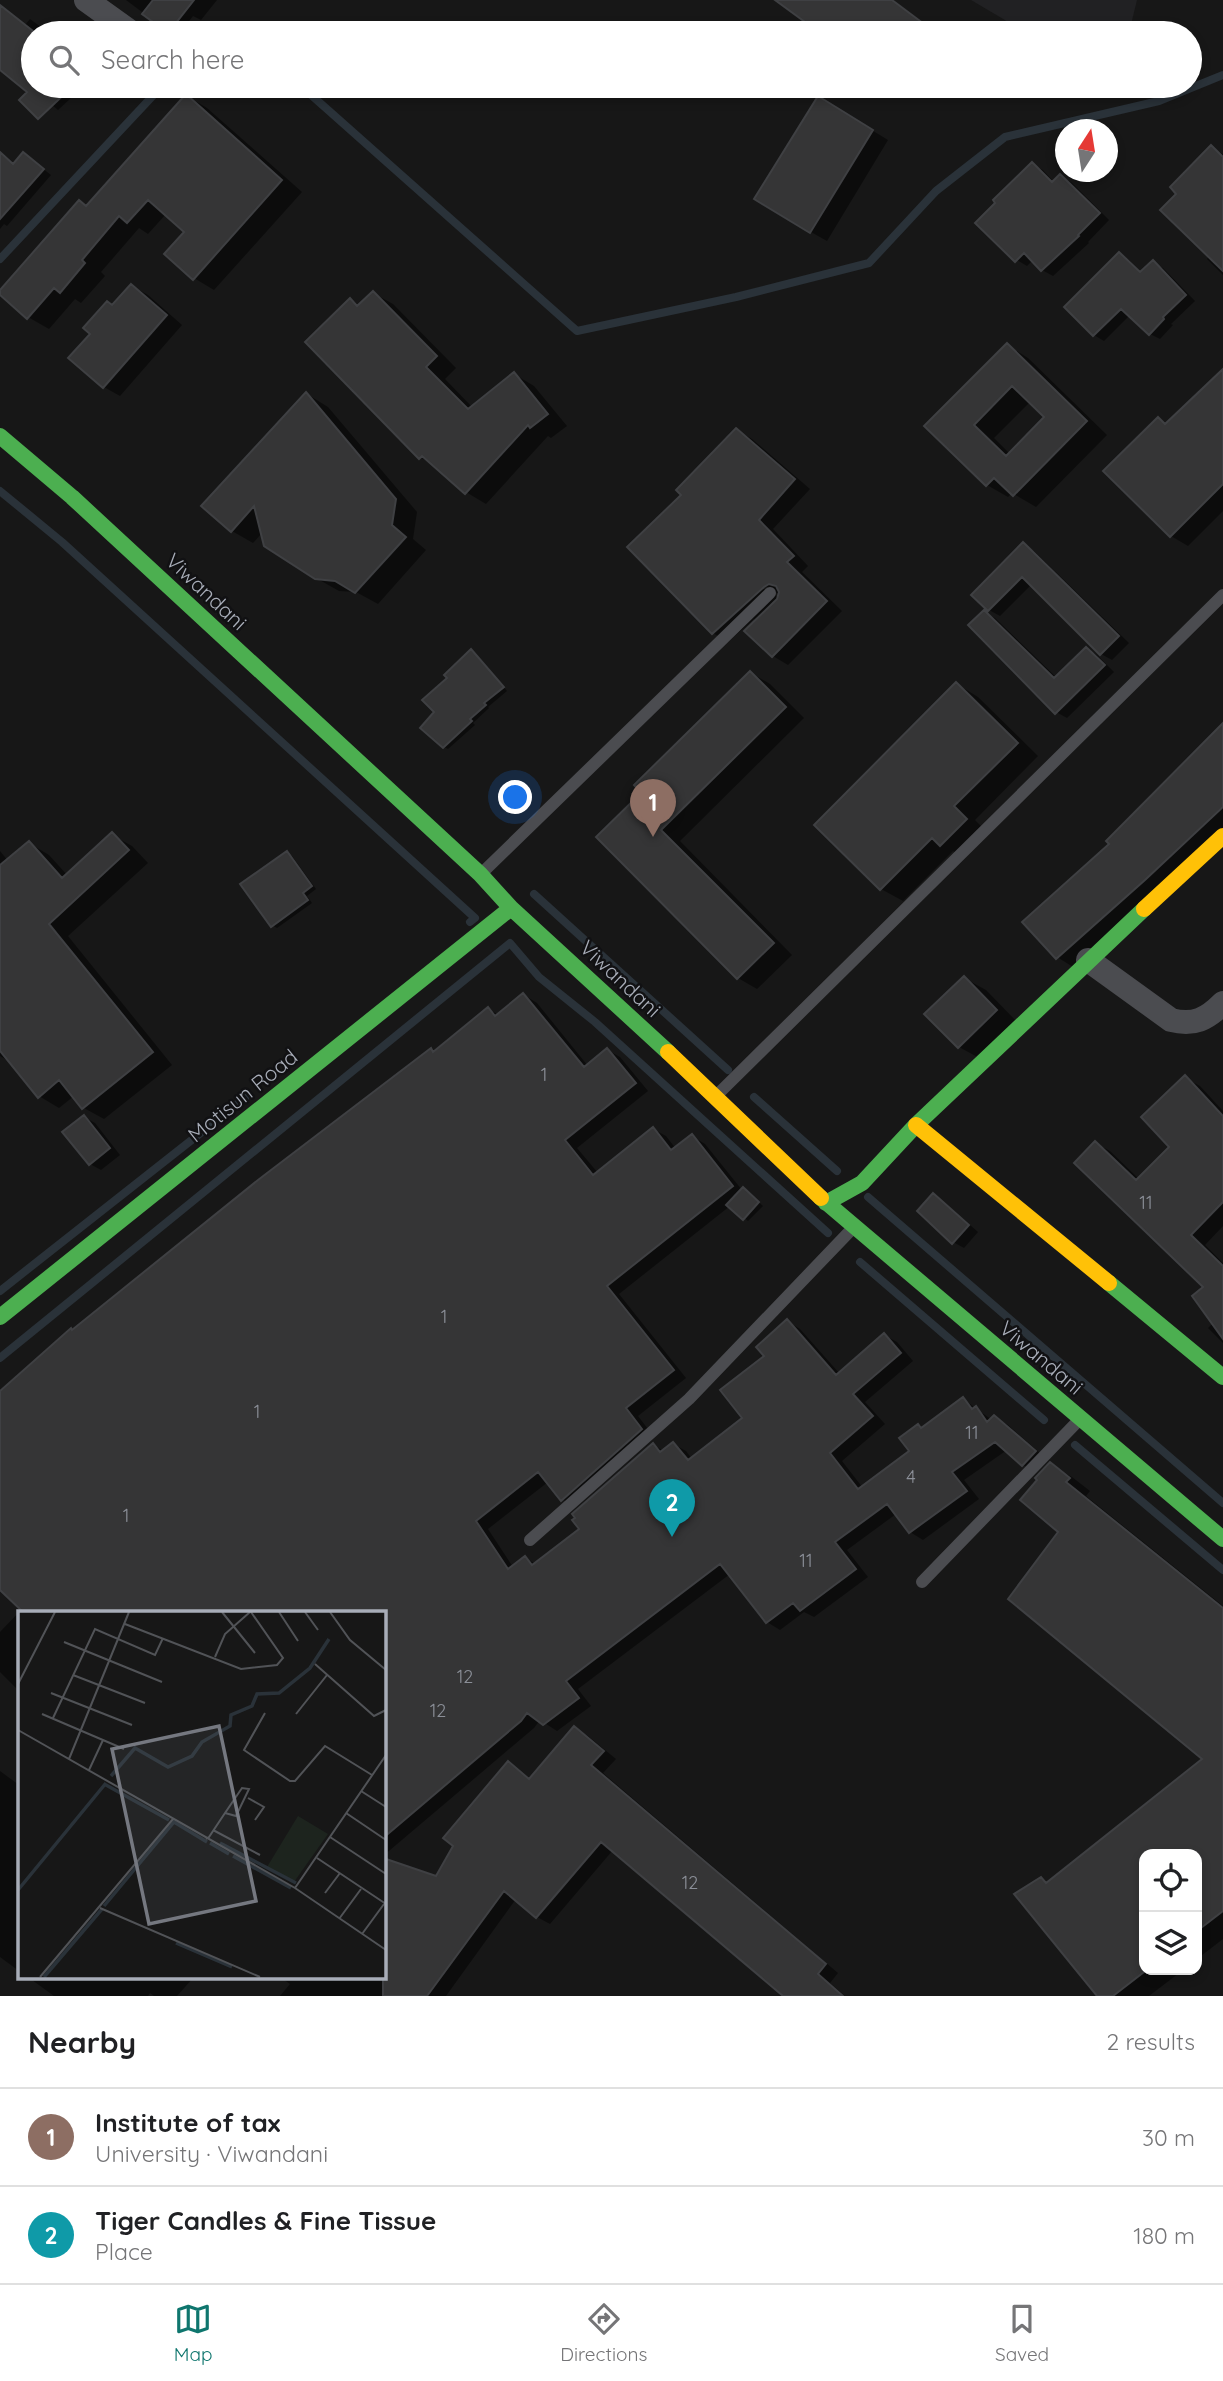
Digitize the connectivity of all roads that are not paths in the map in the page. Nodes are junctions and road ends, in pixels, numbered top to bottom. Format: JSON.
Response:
{"nodes":[{"id":1,"x":86,"y":0,"type":"edge"},
{"id":2,"x":115,"y":21,"type":"edge"},
{"id":3,"x":0,"y":436,"type":"edge"},
{"id":4,"x":770,"y":593,"type":"dead end"},
{"id":5,"x":1223,"y":595,"type":"edge"},
{"id":6,"x":1223,"y":836,"type":"edge"},
{"id":7,"x":480,"y":874,"type":"junction"},
{"id":8,"x":511,"y":908,"type":"junction"},
{"id":9,"x":1088,"y":960,"type":"junction"},
{"id":10,"x":1223,"y":1003,"type":"edge"},
{"id":11,"x":715,"y":1096,"type":"junction"},
{"id":12,"x":916,"y":1125,"type":"junction"},
{"id":13,"x":826,"y":1203,"type":"junction"},
{"id":14,"x":854,"y":1227,"type":"junction"},
{"id":15,"x":0,"y":1317,"type":"edge"},
{"id":16,"x":1223,"y":1377,"type":"edge"},
{"id":17,"x":1080,"y":1419,"type":"junction"},
{"id":18,"x":1223,"y":1539,"type":"edge"},
{"id":19,"x":530,"y":1540,"type":"dead end"},
{"id":20,"x":922,"y":1582,"type":"dead end"}],
"edges":[{"from":1,"to":2,"type":"street"},
{"from":3,"to":7,"type":"street","name":"Viwandani"},
{"from":4,"to":7,"type":"lane"},
{"from":5,"to":11,"type":"lane"},
{"from":6,"to":9,"type":"street"},
{"from":7,"to":8,"type":"street","name":"Viwandani"},
{"from":8,"to":11,"type":"street","name":"Viwandani"},
{"from":8,"to":15,"type":"street","name":"Motisun Road"},
{"from":9,"to":10,"type":"street"},
{"from":9,"to":12,"type":"street"},
{"from":11,"to":13,"type":"street","name":"Viwandani"},
{"from":12,"to":13,"type":"street"},
{"from":12,"to":16,"type":"street"},
{"from":13,"to":14,"type":"street","name":"Viwandani"},
{"from":14,"to":17,"type":"street","name":"Viwandani"},
{"from":14,"to":19,"type":"lane"},
{"from":17,"to":18,"type":"street","name":"Viwandani"},
{"from":17,"to":20,"type":"lane"}]}
